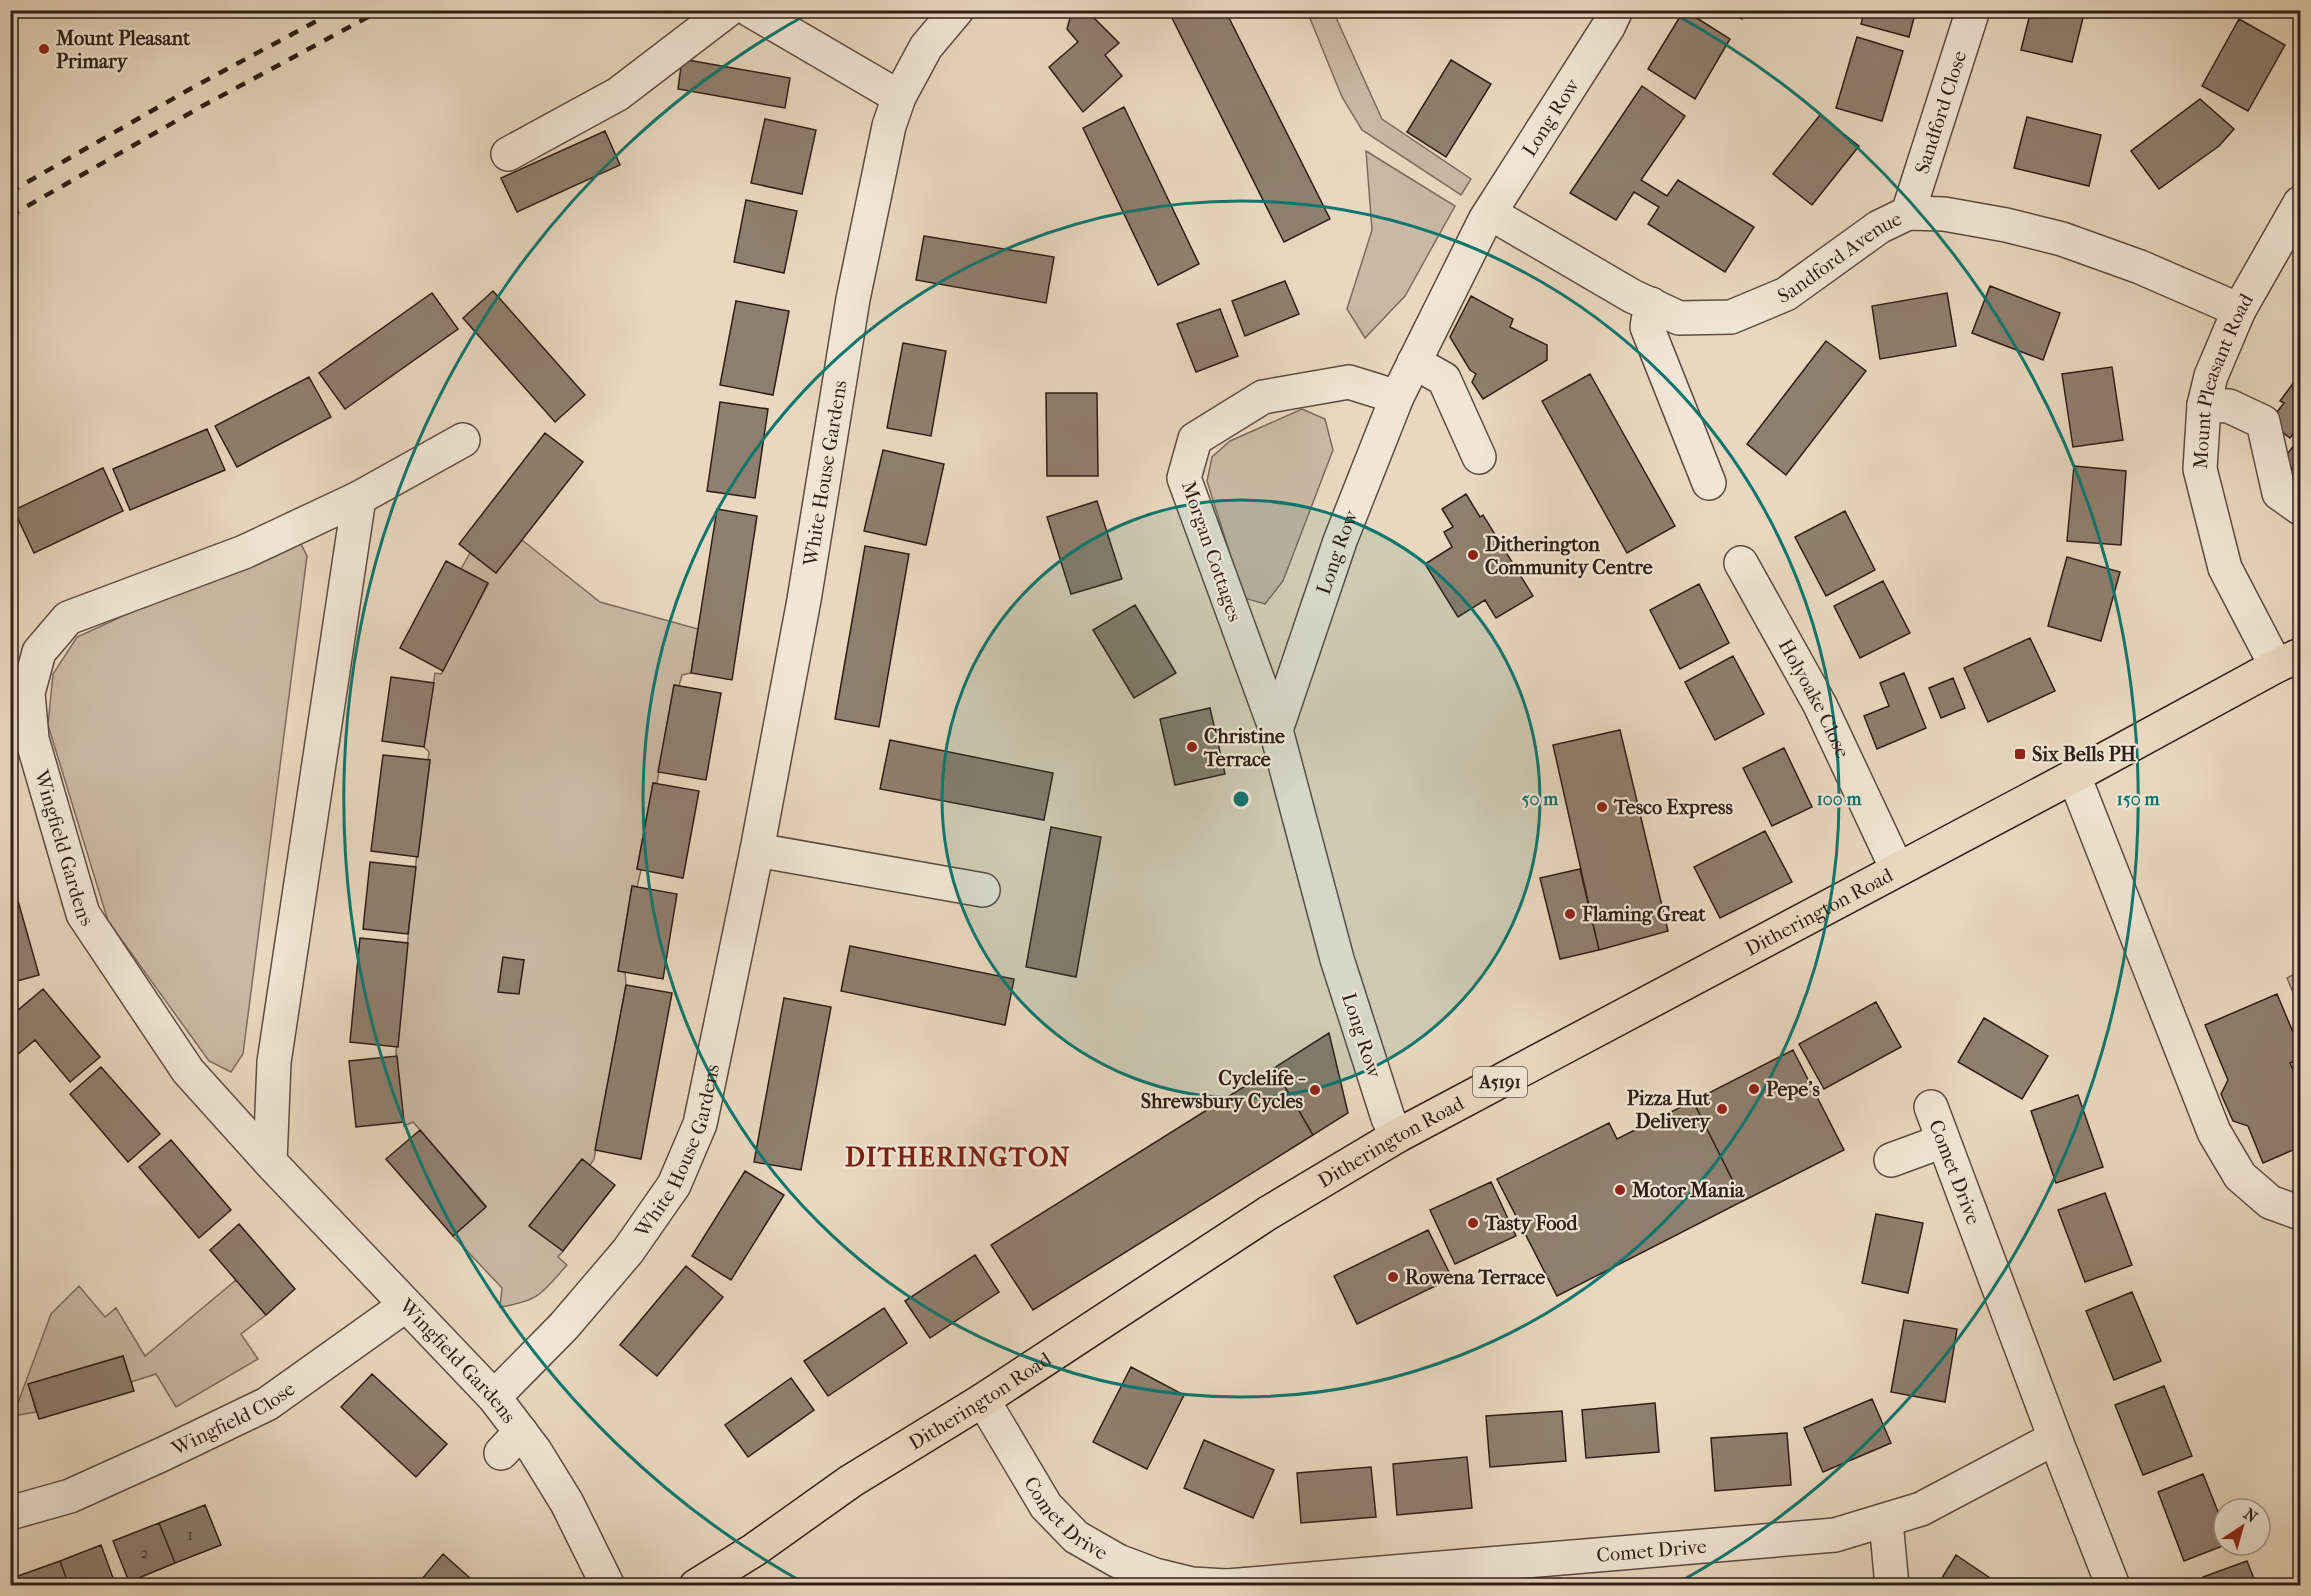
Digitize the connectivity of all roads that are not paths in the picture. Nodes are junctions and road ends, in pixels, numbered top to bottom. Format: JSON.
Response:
{"nodes":[{"id":1,"x":728,"y":10,"type":"edge"},
{"id":2,"x":750,"y":10,"type":"edge"},
{"id":3,"x":957,"y":10,"type":"edge"},
{"id":4,"x":1616,"y":10,"type":"edge"},
{"id":5,"x":1973,"y":10,"type":"edge"},
{"id":6,"x":899,"y":97,"type":"junction"},
{"id":7,"x":508,"y":154,"type":"dead end"},
{"id":8,"x":2301,"y":203,"type":"edge"},
{"id":9,"x":1490,"y":213,"type":"junction"},
{"id":10,"x":1908,"y":213,"type":"junction"},
{"id":11,"x":1651,"y":304,"type":"junction"},
{"id":12,"x":2239,"y":310,"type":"junction"},
{"id":13,"x":1414,"y":362,"type":"junction"},
{"id":14,"x":1396,"y":397,"type":"junction"},
{"id":15,"x":2204,"y":405,"type":"junction"},
{"id":16,"x":463,"y":440,"type":"dead end"},
{"id":17,"x":1479,"y":457,"type":"dead end"},
{"id":18,"x":1709,"y":483,"type":"dead end"},
{"id":19,"x":359,"y":498,"type":"junction"},
{"id":20,"x":2301,"y":508,"type":"edge"},
{"id":21,"x":1741,"y":563,"type":"dead end"},
{"id":22,"x":2288,"y":660,"type":"edge"},
{"id":23,"x":1276,"y":730,"type":"junction"},
{"id":24,"x":2074,"y":776,"type":"junction"},
{"id":25,"x":757,"y":850,"type":"junction"},
{"id":26,"x":1897,"y":869,"type":"junction"},
{"id":27,"x":983,"y":890,"type":"dead end"},
{"id":28,"x":1931,"y":1107,"type":"dead end"},
{"id":29,"x":1397,"y":1136,"type":"junction"},
{"id":30,"x":1943,"y":1141,"type":"junction"},
{"id":31,"x":1891,"y":1160,"type":"dead end"},
{"id":32,"x":270,"y":1161,"type":"junction"},
{"id":33,"x":2301,"y":1213,"type":"edge"},
{"id":34,"x":406,"y":1305,"type":"junction"},
{"id":35,"x":494,"y":1396,"type":"junction"},
{"id":36,"x":983,"y":1400,"type":"junction"},
{"id":37,"x":2055,"y":1438,"type":"junction"},
{"id":38,"x":10,"y":1489,"type":"edge"},
{"id":39,"x":44,"y":1502,"type":"junction"},
{"id":40,"x":10,"y":1513,"type":"edge"},
{"id":41,"x":1886,"y":1521,"type":"junction"},
{"id":42,"x":608,"y":1586,"type":"edge"},
{"id":43,"x":696,"y":1586,"type":"edge"},
{"id":44,"x":1226,"y":1586,"type":"edge"},
{"id":45,"x":1892,"y":1586,"type":"edge"},
{"id":46,"x":2113,"y":1586,"type":"edge"}],
"edges":[{"from":1,"to":7,"type":"street"},
{"from":2,"to":6,"type":"street"},
{"from":3,"to":6,"type":"street","name":"White House Gardens"},
{"from":4,"to":9,"type":"street","name":"Long Row"},
{"from":5,"to":10,"type":"street","name":"Sandford Close"},
{"from":6,"to":25,"type":"street","name":"White House Gardens"},
{"from":8,"to":12,"type":"street","name":"Mount Pleasant Road"},
{"from":9,"to":11,"type":"street","name":"Sandford Avenue"},
{"from":9,"to":13,"type":"street","name":"Long Row"},
{"from":10,"to":11,"type":"street","name":"Sandford Avenue"},
{"from":10,"to":12,"type":"street","name":"Sandford Avenue"},
{"from":11,"to":18,"type":"street"},
{"from":12,"to":15,"type":"street","name":"Mount Pleasant Road"},
{"from":13,"to":14,"type":"street","name":"Long Row"},
{"from":13,"to":17,"type":"street"},
{"from":14,"to":23,"type":"street","name":"Long Row"},
{"from":14,"to":23,"type":"street","name":"Morgan Cottages"},
{"from":15,"to":20,"type":"street"},
{"from":15,"to":22,"type":"street","name":"Mount Pleasant Road"},
{"from":16,"to":19,"type":"street","name":"Wingfield Gardens"},
{"from":19,"to":32,"type":"street"},
{"from":19,"to":32,"type":"street","name":"Wingfield Gardens"},
{"from":21,"to":26,"type":"street","name":"Holyoake Close"},
{"from":22,"to":24,"type":"main road","name":"Ditherington Road","number":"A5191"},
{"from":23,"to":29,"type":"street","name":"Long Row"},
{"from":24,"to":26,"type":"main road","name":"Ditherington Road","number":"A5191"},
{"from":24,"to":33,"type":"street"},
{"from":25,"to":27,"type":"street"},
{"from":25,"to":35,"type":"street","name":"White House Gardens"},
{"from":26,"to":29,"type":"main road","name":"Ditherington Road","number":"A5191"},
{"from":28,"to":30,"type":"street","name":"Comet Drive"},
{"from":29,"to":36,"type":"main road","name":"Ditherington Road","number":"A5191"},
{"from":30,"to":31,"type":"street"},
{"from":30,"to":37,"type":"street","name":"Comet Drive"},
{"from":32,"to":34,"type":"street","name":"Wingfield Gardens"},
{"from":34,"to":35,"type":"street","name":"Wingfield Gardens"},
{"from":34,"to":39,"type":"street","name":"Wingfield Close"},
{"from":35,"to":42,"type":"street","name":"Wingfield Gardens"},
{"from":36,"to":43,"type":"main road","name":"Ditherington Road","number":"A5191"},
{"from":36,"to":44,"type":"street","name":"Comet Drive"},
{"from":37,"to":41,"type":"street","name":"Comet Drive"},
{"from":37,"to":46,"type":"street","name":"Comet Drive"},
{"from":38,"to":39,"type":"street"},
{"from":39,"to":40,"type":"street","name":"Wingfield Close"},
{"from":41,"to":44,"type":"street","name":"Comet Drive"},
{"from":41,"to":45,"type":"street"}]}
